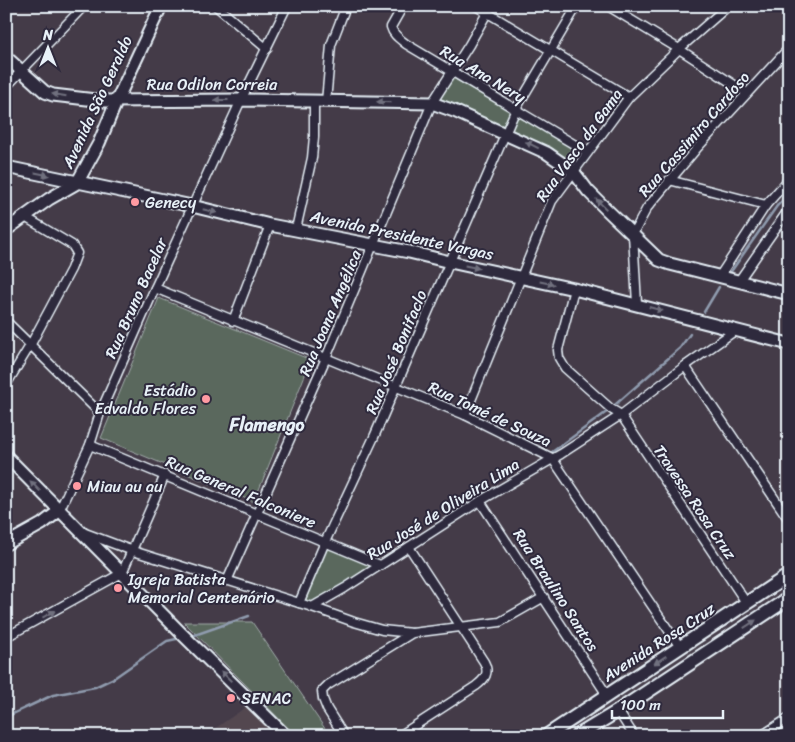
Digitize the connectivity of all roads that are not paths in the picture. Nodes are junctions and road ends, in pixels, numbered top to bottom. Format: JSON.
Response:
{"nodes":[{"id":1,"x":84,"y":6,"type":"edge"},
{"id":2,"x":161,"y":6,"type":"edge"},
{"id":3,"x":216,"y":6,"type":"edge"},
{"id":4,"x":287,"y":6,"type":"edge"},
{"id":5,"x":346,"y":6,"type":"edge"},
{"id":6,"x":403,"y":6,"type":"edge"},
{"id":7,"x":476,"y":6,"type":"edge"},
{"id":8,"x":577,"y":6,"type":"edge"},
{"id":9,"x":608,"y":6,"type":"edge"},
{"id":10,"x":728,"y":6,"type":"edge"},
{"id":11,"x":489,"y":10,"type":"edge"},
{"id":12,"x":789,"y":48,"type":"edge"},
{"id":13,"x":267,"y":49,"type":"junction"},
{"id":14,"x":679,"y":49,"type":"junction"},
{"id":15,"x":551,"y":51,"type":"junction"},
{"id":16,"x":6,"y":57,"type":"edge"},
{"id":17,"x":22,"y":71,"type":"junction"},
{"id":18,"x":452,"y":71,"type":"junction"},
{"id":19,"x":6,"y":87,"type":"edge"},
{"id":20,"x":747,"y":93,"type":"junction"},
{"id":21,"x":629,"y":97,"type":"junction"},
{"id":22,"x":116,"y":100,"type":"junction"},
{"id":23,"x":241,"y":100,"type":"junction"},
{"id":24,"x":320,"y":101,"type":"junction"},
{"id":25,"x":432,"y":103,"type":"junction"},
{"id":26,"x":516,"y":109,"type":"junction"},
{"id":27,"x":505,"y":133,"type":"junction"},
{"id":28,"x":587,"y":152,"type":"junction"},
{"id":29,"x":6,"y":167,"type":"edge"},
{"id":30,"x":573,"y":171,"type":"junction"},
{"id":31,"x":789,"y":179,"type":"edge"},
{"id":32,"x":669,"y":180,"type":"junction"},
{"id":33,"x":77,"y":182,"type":"junction"},
{"id":34,"x":766,"y":205,"type":"junction"},
{"id":35,"x":192,"y":206,"type":"junction"},
{"id":36,"x":788,"y":210,"type":"edge"},
{"id":37,"x":25,"y":217,"type":"junction"},
{"id":38,"x":270,"y":225,"type":"junction"},
{"id":39,"x":296,"y":229,"type":"junction"},
{"id":40,"x":6,"y":230,"type":"edge"},
{"id":41,"x":633,"y":234,"type":"junction"},
{"id":42,"x":374,"y":244,"type":"junction"},
{"id":43,"x":450,"y":262,"type":"junction"},
{"id":44,"x":720,"y":277,"type":"junction"},
{"id":45,"x":520,"y":278,"type":"junction"},
{"id":46,"x":738,"y":282,"type":"junction"},
{"id":47,"x":155,"y":288,"type":"junction"},
{"id":48,"x":574,"y":289,"type":"junction"},
{"id":49,"x":789,"y":294,"type":"edge"},
{"id":50,"x":637,"y":304,"type":"junction"},
{"id":51,"x":6,"y":321,"type":"edge"},
{"id":52,"x":233,"y":321,"type":"junction"},
{"id":53,"x":736,"y":330,"type":"junction"},
{"id":54,"x":31,"y":344,"type":"junction"},
{"id":55,"x":789,"y":344,"type":"edge"},
{"id":56,"x":326,"y":358,"type":"junction"},
{"id":57,"x":685,"y":366,"type":"junction"},
{"id":58,"x":6,"y":385,"type":"edge"},
{"id":59,"x":395,"y":388,"type":"junction"},
{"id":60,"x":100,"y":413,"type":"junction"},
{"id":61,"x":465,"y":415,"type":"junction"},
{"id":62,"x":621,"y":415,"type":"junction"},
{"id":63,"x":90,"y":444,"type":"junction"},
{"id":64,"x":6,"y":456,"type":"edge"},
{"id":65,"x":552,"y":458,"type":"junction"},
{"id":66,"x":165,"y":475,"type":"junction"},
{"id":67,"x":480,"y":501,"type":"junction"},
{"id":68,"x":60,"y":511,"type":"junction"},
{"id":69,"x":258,"y":513,"type":"junction"},
{"id":70,"x":789,"y":520,"type":"edge"},
{"id":71,"x":83,"y":533,"type":"junction"},
{"id":72,"x":325,"y":542,"type":"junction"},
{"id":73,"x":6,"y":544,"type":"edge"},
{"id":74,"x":409,"y":547,"type":"junction"},
{"id":75,"x":133,"y":551,"type":"junction"},
{"id":76,"x":380,"y":565,"type":"junction"},
{"id":77,"x":122,"y":573,"type":"junction"},
{"id":78,"x":789,"y":575,"type":"edge"},
{"id":79,"x":227,"y":581,"type":"junction"},
{"id":80,"x":544,"y":597,"type":"junction"},
{"id":81,"x":789,"y":598,"type":"edge"},
{"id":82,"x":299,"y":603,"type":"junction"},
{"id":83,"x":747,"y":604,"type":"junction"},
{"id":84,"x":312,"y":607,"type":"junction"},
{"id":85,"x":714,"y":625,"type":"junction"},
{"id":86,"x":462,"y":627,"type":"junction"},
{"id":87,"x":412,"y":633,"type":"junction"},
{"id":88,"x":6,"y":637,"type":"edge"},
{"id":89,"x":725,"y":639,"type":"junction"},
{"id":90,"x":680,"y":646,"type":"junction"},
{"id":91,"x":608,"y":695,"type":"junction"},
{"id":92,"x":618,"y":711,"type":"junction"},
{"id":93,"x":582,"y":712,"type":"junction"},
{"id":94,"x":789,"y":718,"type":"edge"},
{"id":95,"x":589,"y":728,"type":"junction"},
{"id":96,"x":286,"y":736,"type":"edge"},
{"id":97,"x":344,"y":736,"type":"edge"},
{"id":98,"x":399,"y":736,"type":"edge"},
{"id":99,"x":546,"y":736,"type":"edge"},
{"id":100,"x":577,"y":736,"type":"edge"},
{"id":101,"x":634,"y":736,"type":"edge"},
{"id":102,"x":761,"y":736,"type":"edge"}],
"edges":[{"from":1,"to":17,"type":"street"},
{"from":2,"to":22,"type":"main road","name":"Avenida São Geraldo"},
{"from":3,"to":13,"type":"street"},
{"from":4,"to":13,"type":"street","name":"Rua Bruno Bacelar"},
{"from":5,"to":24,"type":"street"},
{"from":6,"to":18,"type":"street","name":"Rua Ana Nery"},
{"from":7,"to":11,"type":"street"},
{"from":8,"to":15,"type":"street","name":"Rua José Bonifaclo"},
{"from":9,"to":14,"type":"street"},
{"from":10,"to":14,"type":"street","name":"Rua Vasco da Gama"},
{"from":11,"to":15,"type":"street"},
{"from":11,"to":18,"type":"street","name":"Rua Joana Angélica"},
{"from":12,"to":20,"type":"street","name":"Rua Cassimiro Cardoso"},
{"from":13,"to":23,"type":"street","name":"Rua Bruno Bacelar"},
{"from":14,"to":20,"type":"street"},
{"from":14,"to":21,"type":"street","name":"Rua Vasco da Gama"},
{"from":15,"to":21,"type":"street"},
{"from":15,"to":26,"type":"street","name":"Rua José Bonifaclo"},
{"from":16,"to":17,"type":"main road","name":"Rua Odilon Correia"},
{"from":17,"to":19,"type":"street"},
{"from":22,"to":17,"type":"main road","name":"Rua Odilon Correia","one_way":true},
{"from":18,"to":25,"type":"street","name":"Rua Joana Angélica"},
{"from":18,"to":26,"type":"street","name":"Rua Ana Nery"},
{"from":20,"to":32,"type":"street","name":"Rua Cassimiro Cardoso"},
{"from":21,"to":28,"type":"street","name":"Rua Vasco da Gama"},
{"from":23,"to":22,"type":"main road","name":"Rua Odilon Correia","one_way":true},
{"from":22,"to":33,"type":"main road","name":"Avenida São Geraldo"},
{"from":23,"to":24,"type":"main road","name":"Rua Odilon Correia"},
{"from":23,"to":35,"type":"street","name":"Rua Bruno Bacelar"},
{"from":25,"to":24,"type":"main road","name":"Rua Odilon Correia","one_way":true},
{"from":24,"to":39,"type":"street"},
{"from":25,"to":27,"type":"main road"},
{"from":25,"to":42,"type":"street","name":"Rua Joana Angélica"},
{"from":26,"to":27,"type":"street","name":"Rua José Bonifaclo"},
{"from":26,"to":28,"type":"street","name":"Rua Ana Nery"},
{"from":30,"to":27,"type":"main road","one_way":true},
{"from":27,"to":43,"type":"street","name":"Rua José Bonifaclo"},
{"from":28,"to":30,"type":"street","name":"Rua Vasco da Gama"},
{"from":29,"to":33,"type":"main road","name":"Avenida Presidente Vargas","one_way":true},
{"from":41,"to":30,"type":"main road","one_way":true},
{"from":30,"to":45,"type":"street","name":"Rua Vasco da Gama"},
{"from":31,"to":34,"type":"street"},
{"from":32,"to":34,"type":"street"},
{"from":32,"to":41,"type":"street","name":"Rua Cassimiro Cardoso"},
{"from":33,"to":35,"type":"main road","name":"Avenida Presidente Vargas"},
{"from":33,"to":37,"type":"main road","name":"Avenida São Geraldo"},
{"from":34,"to":44,"type":"street"},
{"from":35,"to":38,"type":"main road","name":"Avenida Presidente Vargas","one_way":true},
{"from":35,"to":47,"type":"street","name":"Rua Bruno Bacelar"},
{"from":36,"to":46,"type":"street"},
{"from":37,"to":40,"type":"main road","name":"Avenida São Geraldo"},
{"from":37,"to":54,"type":"street"},
{"from":38,"to":39,"type":"main road","name":"Avenida Presidente Vargas"},
{"from":38,"to":52,"type":"street"},
{"from":39,"to":42,"type":"main road","name":"Avenida Presidente Vargas"},
{"from":41,"to":44,"type":"main road"},
{"from":41,"to":50,"type":"street"},
{"from":42,"to":43,"type":"main road","name":"Avenida Presidente Vargas"},
{"from":42,"to":56,"type":"street","name":"Rua Joana Angélica"},
{"from":43,"to":45,"type":"main road","name":"Avenida Presidente Vargas","one_way":true},
{"from":43,"to":59,"type":"street","name":"Rua José Bonifaclo"},
{"from":44,"to":46,"type":"main road"},
{"from":45,"to":48,"type":"main road","name":"Avenida Presidente Vargas","one_way":true},
{"from":45,"to":61,"type":"street","name":"Rua Vasco da Gama"},
{"from":46,"to":49,"type":"main road"},
{"from":47,"to":52,"type":"street","name":"Rua Tomé de Souza"},
{"from":47,"to":60,"type":"street","name":"Rua Bruno Bacelar"},
{"from":48,"to":50,"type":"main road","name":"Avenida Presidente Vargas"},
{"from":48,"to":62,"type":"street"},
{"from":50,"to":53,"type":"main road","name":"Avenida Presidente Vargas","one_way":true},
{"from":51,"to":54,"type":"street"},
{"from":52,"to":56,"type":"street","name":"Rua Tomé de Souza"},
{"from":53,"to":55,"type":"main road","name":"Avenida Presidente Vargas"},
{"from":53,"to":57,"type":"street","name":"Rua José de Oliveira Lima"},
{"from":54,"to":58,"type":"street"},
{"from":54,"to":60,"type":"street"},
{"from":56,"to":59,"type":"street","name":"Rua Tomé de Souza"},
{"from":56,"to":69,"type":"street","name":"Rua Joana Angélica"},
{"from":57,"to":62,"type":"street","name":"Rua José de Oliveira Lima"},
{"from":57,"to":70,"type":"street"},
{"from":59,"to":61,"type":"street","name":"Rua Tomé de Souza"},
{"from":59,"to":72,"type":"street","name":"Rua José Bonifaclo"},
{"from":60,"to":63,"type":"street","name":"Rua Bruno Bacelar"},
{"from":61,"to":65,"type":"street","name":"Rua Tomé de Souza"},
{"from":62,"to":65,"type":"street","name":"Rua José de Oliveira Lima"},
{"from":62,"to":83,"type":"street","name":"Travessa Rosa Cruz"},
{"from":63,"to":66,"type":"street","name":"Rua General Falconiere"},
{"from":63,"to":68,"type":"street","name":"Rua Bruno Bacelar"},
{"from":68,"to":64,"type":"main road","one_way":true},
{"from":65,"to":67,"type":"street","name":"Rua José de Oliveira Lima"},
{"from":65,"to":90,"type":"street","name":"Rua Tomé de Souza"},
{"from":66,"to":69,"type":"street","name":"Rua General Falconiere"},
{"from":66,"to":75,"type":"street"},
{"from":67,"to":74,"type":"street","name":"Rua José de Oliveira Lima"},
{"from":67,"to":80,"type":"street","name":"Rua Braulino Santos"},
{"from":68,"to":71,"type":"main road"},
{"from":68,"to":73,"type":"main road"},
{"from":69,"to":72,"type":"street","name":"Rua General Falconiere"},
{"from":69,"to":79,"type":"street","name":"Rua Joana Angélica"},
{"from":71,"to":75,"type":"street"},
{"from":71,"to":77,"type":"main road"},
{"from":72,"to":76,"type":"street","name":"Rua General Falconiere"},
{"from":72,"to":82,"type":"street","name":"Rua José Bonifaclo"},
{"from":74,"to":76,"type":"street","name":"Rua José de Oliveira Lima"},
{"from":74,"to":86,"type":"street"},
{"from":75,"to":77,"type":"street"},
{"from":75,"to":79,"type":"street"},
{"from":76,"to":84,"type":"street","name":"Rua José de Oliveira Lima"},
{"from":88,"to":77,"type":"street","one_way":true},
{"from":96,"to":77,"type":"main road","one_way":true},
{"from":78,"to":83,"type":"main road","name":"Avenida Rosa Cruz"},
{"from":79,"to":82,"type":"street"},
{"from":80,"to":86,"type":"street"},
{"from":80,"to":91,"type":"street","name":"Rua Braulino Santos"},
{"from":89,"to":81,"type":"main road","name":"Avenida Rosa Cruz","one_way":true},
{"from":82,"to":84,"type":"street"},
{"from":83,"to":85,"type":"main road","name":"Avenida Rosa Cruz"},
{"from":84,"to":87,"type":"street"},
{"from":85,"to":89,"type":"main road"},
{"from":85,"to":90,"type":"main road","name":"Avenida Rosa Cruz"},
{"from":86,"to":87,"type":"street"},
{"from":86,"to":98,"type":"street"},
{"from":87,"to":97,"type":"street"},
{"from":89,"to":92,"type":"main road","name":"Avenida Rosa Cruz"},
{"from":90,"to":91,"type":"main road","name":"Avenida Rosa Cruz","one_way":true},
{"from":91,"to":93,"type":"main road","name":"Avenida Rosa Cruz"},
{"from":92,"to":95,"type":"main road","name":"Avenida Rosa Cruz"},
{"from":92,"to":101,"type":"street"},
{"from":93,"to":95,"type":"main road"},
{"from":93,"to":99,"type":"main road","name":"Avenida Rosa Cruz"},
{"from":94,"to":102,"type":"street"},
{"from":95,"to":100,"type":"main road","name":"Avenida Rosa Cruz"}]}
